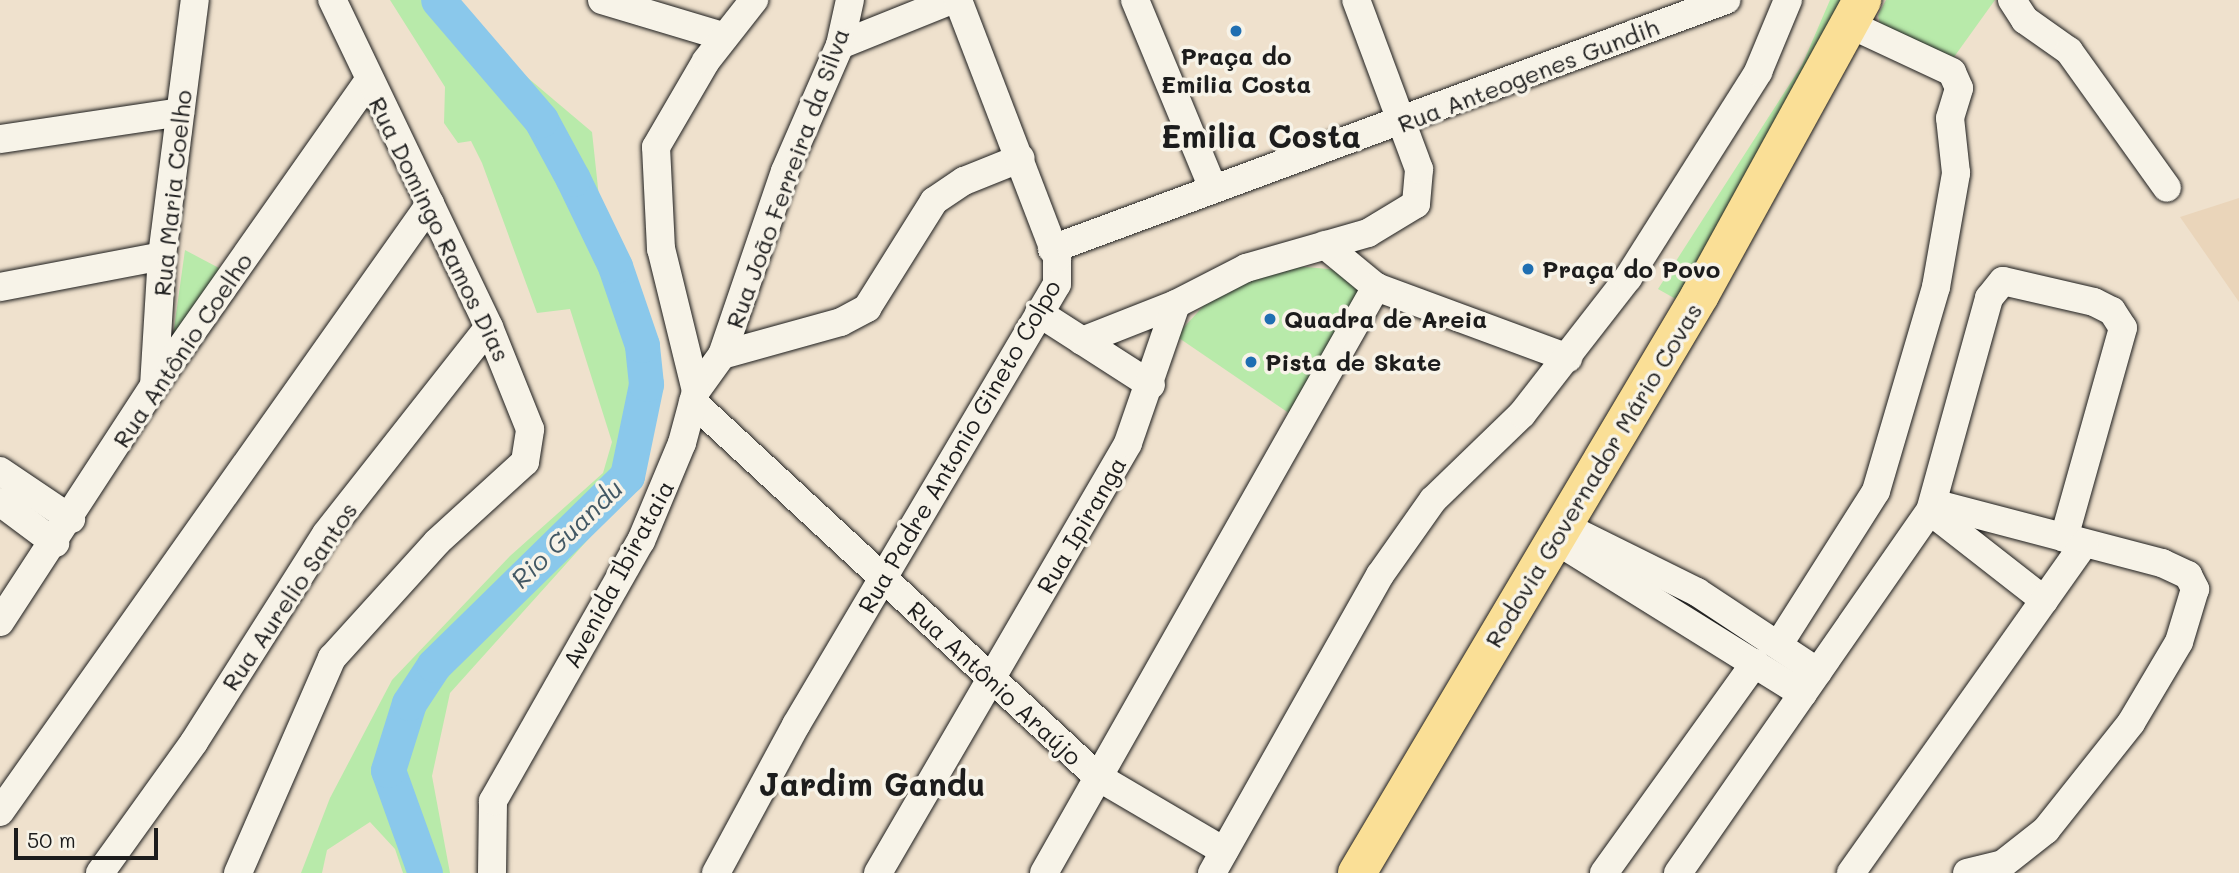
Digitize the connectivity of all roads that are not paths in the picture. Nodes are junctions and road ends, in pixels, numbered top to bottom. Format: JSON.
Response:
{"nodes":[{"id":1,"x":195,"y":0,"type":"edge"},
{"id":2,"x":332,"y":0,"type":"edge"},
{"id":3,"x":602,"y":0,"type":"edge"},
{"id":4,"x":754,"y":0,"type":"edge"},
{"id":5,"x":850,"y":0,"type":"edge"},
{"id":6,"x":952,"y":0,"type":"edge"},
{"id":7,"x":958,"y":0,"type":"edge"},
{"id":8,"x":1135,"y":0,"type":"edge"},
{"id":9,"x":1356,"y":0,"type":"edge"},
{"id":10,"x":1726,"y":0,"type":"edge"},
{"id":11,"x":1788,"y":0,"type":"edge"},
{"id":12,"x":2012,"y":0,"type":"edge"},
{"id":13,"x":1856,"y":12,"type":"edge"},
{"id":14,"x":725,"y":37,"type":"junction"},
{"id":15,"x":840,"y":44,"type":"junction"},
{"id":16,"x":368,"y":81,"type":"junction"},
{"id":17,"x":180,"y":111,"type":"junction"},
{"id":18,"x":1405,"y":122,"type":"junction"},
{"id":19,"x":0,"y":139,"type":"edge"},
{"id":20,"x":1021,"y":158,"type":"junction"},
{"id":21,"x":1213,"y":188,"type":"junction"},
{"id":22,"x":2167,"y":188,"type":"dead end"},
{"id":23,"x":430,"y":204,"type":"junction"},
{"id":24,"x":1325,"y":245,"type":"junction"},
{"id":25,"x":1052,"y":249,"type":"junction"},
{"id":26,"x":162,"y":256,"type":"junction"},
{"id":27,"x":1376,"y":287,"type":"junction"},
{"id":28,"x":0,"y":288,"type":"edge"},
{"id":29,"x":1176,"y":304,"type":"junction"},
{"id":30,"x":1039,"y":313,"type":"junction"},
{"id":31,"x":489,"y":327,"type":"junction"},
{"id":32,"x":1082,"y":341,"type":"junction"},
{"id":33,"x":722,"y":355,"type":"junction"},
{"id":34,"x":1568,"y":358,"type":"junction"},
{"id":35,"x":1151,"y":385,"type":"junction"},
{"id":36,"x":154,"y":386,"type":"junction"},
{"id":37,"x":694,"y":397,"type":"junction"},
{"id":38,"x":0,"y":471,"type":"edge"},
{"id":39,"x":0,"y":502,"type":"edge"},
{"id":40,"x":1932,"y":507,"type":"junction"},
{"id":41,"x":71,"y":519,"type":"junction"},
{"id":42,"x":1558,"y":532,"type":"junction"},
{"id":43,"x":2074,"y":541,"type":"junction"},
{"id":44,"x":55,"y":543,"type":"junction"},
{"id":45,"x":883,"y":579,"type":"junction"},
{"id":46,"x":2044,"y":600,"type":"junction"},
{"id":47,"x":0,"y":622,"type":"edge"},
{"id":48,"x":1756,"y":628,"type":"junction"},
{"id":49,"x":1779,"y":644,"type":"junction"},
{"id":50,"x":1746,"y":658,"type":"junction"},
{"id":51,"x":1811,"y":683,"type":"junction"},
{"id":52,"x":991,"y":684,"type":"junction"},
{"id":53,"x":1098,"y":777,"type":"junction"},
{"id":54,"x":0,"y":812,"type":"edge"},
{"id":55,"x":1218,"y":862,"type":"edge"},
{"id":56,"x":100,"y":873,"type":"edge"},
{"id":57,"x":238,"y":873,"type":"edge"},
{"id":58,"x":492,"y":873,"type":"edge"},
{"id":59,"x":716,"y":873,"type":"edge"},
{"id":60,"x":878,"y":873,"type":"edge"},
{"id":61,"x":1044,"y":873,"type":"edge"},
{"id":62,"x":1357,"y":873,"type":"edge"},
{"id":63,"x":1604,"y":873,"type":"edge"},
{"id":64,"x":1678,"y":873,"type":"edge"},
{"id":65,"x":1851,"y":873,"type":"edge"},
{"id":66,"x":1967,"y":873,"type":"edge"}],
"edges":[{"from":1,"to":17,"type":"street","name":"Rua Maria Coelho"},
{"from":2,"to":16,"type":"street","name":"Rua Domingo Ramos Dias"},
{"from":3,"to":14,"type":"street"},
{"from":4,"to":14,"type":"street"},
{"from":5,"to":15,"type":"street","name":"Rua João Ferreira da Silva"},
{"from":6,"to":15,"type":"street"},
{"from":7,"to":20,"type":"street","name":"Rua Padre Antonio Gineto Colpo"},
{"from":8,"to":21,"type":"street"},
{"from":9,"to":18,"type":"street"},
{"from":10,"to":18,"type":"street","name":"Rua Anteogenes Gundih"},
{"from":11,"to":34,"type":"street"},
{"from":12,"to":22,"type":"street"},
{"from":13,"to":42,"type":"highway","name":"Rodovia Governador Mário Covas"},
{"from":13,"to":49,"type":"street"},
{"from":14,"to":37,"type":"street"},
{"from":15,"to":33,"type":"street","name":"Rua João Ferreira da Silva"},
{"from":16,"to":23,"type":"street","name":"Rua Domingo Ramos Dias"},
{"from":16,"to":36,"type":"street","name":"Rua Antônio Coelho"},
{"from":17,"to":19,"type":"street"},
{"from":17,"to":26,"type":"street","name":"Rua Maria Coelho"},
{"from":18,"to":21,"type":"street","name":"Rua Anteogenes Gundih"},
{"from":18,"to":24,"type":"street"},
{"from":20,"to":25,"type":"street","name":"Rua Padre Antonio Gineto Colpo"},
{"from":20,"to":33,"type":"street"},
{"from":21,"to":25,"type":"street","name":"Rua Anteogenes Gundih"},
{"from":23,"to":31,"type":"street","name":"Rua Domingo Ramos Dias"},
{"from":23,"to":54,"type":"street"},
{"from":24,"to":27,"type":"street"},
{"from":24,"to":29,"type":"street"},
{"from":25,"to":30,"type":"street","name":"Rua Padre Antonio Gineto Colpo"},
{"from":26,"to":28,"type":"street"},
{"from":26,"to":36,"type":"street","name":"Rua Maria Coelho"},
{"from":27,"to":34,"type":"street"},
{"from":27,"to":53,"type":"street"},
{"from":29,"to":32,"type":"street"},
{"from":29,"to":35,"type":"street","name":"Rua Ipiranga"},
{"from":30,"to":32,"type":"street"},
{"from":30,"to":45,"type":"street","name":"Rua Padre Antonio Gineto Colpo"},
{"from":31,"to":56,"type":"street","name":"Rua Aurelio Santos"},
{"from":31,"to":57,"type":"street","name":"Rua Domingo Ramos Dias"},
{"from":32,"to":35,"type":"street"},
{"from":33,"to":37,"type":"street","name":"Rua João Ferreira da Silva"},
{"from":34,"to":55,"type":"street"},
{"from":35,"to":52,"type":"street","name":"Rua Ipiranga"},
{"from":36,"to":41,"type":"street","name":"Rua Antônio Coelho"},
{"from":37,"to":45,"type":"street","name":"Rua Antônio Araújo"},
{"from":37,"to":58,"type":"street","name":"Avenida Ibirataia"},
{"from":38,"to":41,"type":"street"},
{"from":39,"to":44,"type":"street"},
{"from":40,"to":43,"type":"street"},
{"from":40,"to":43,"type":"street"},
{"from":40,"to":46,"type":"street"},
{"from":40,"to":51,"type":"street"},
{"from":41,"to":44,"type":"street","name":"Rua Antônio Coelho"},
{"from":42,"to":48,"type":"street"},
{"from":42,"to":50,"type":"street"},
{"from":42,"to":62,"type":"highway","name":"Rodovia Governador Mário Covas"},
{"from":43,"to":46,"type":"street"},
{"from":43,"to":66,"type":"street"},
{"from":44,"to":47,"type":"street","name":"Rua Antônio Coelho"},
{"from":45,"to":52,"type":"street","name":"Rua Antônio Araújo"},
{"from":45,"to":59,"type":"street","name":"Rua Padre Antonio Gineto Colpo"},
{"from":46,"to":65,"type":"street"},
{"from":48,"to":49,"type":"street"},
{"from":48,"to":50,"type":"street"},
{"from":49,"to":51,"type":"street"},
{"from":50,"to":51,"type":"street"},
{"from":50,"to":63,"type":"street"},
{"from":51,"to":64,"type":"street"},
{"from":52,"to":53,"type":"street","name":"Rua Antônio Araújo"},
{"from":52,"to":60,"type":"street","name":"Rua Ipiranga"},
{"from":53,"to":55,"type":"street","name":"Rua Antônio Araújo"},
{"from":53,"to":61,"type":"street"}]}
